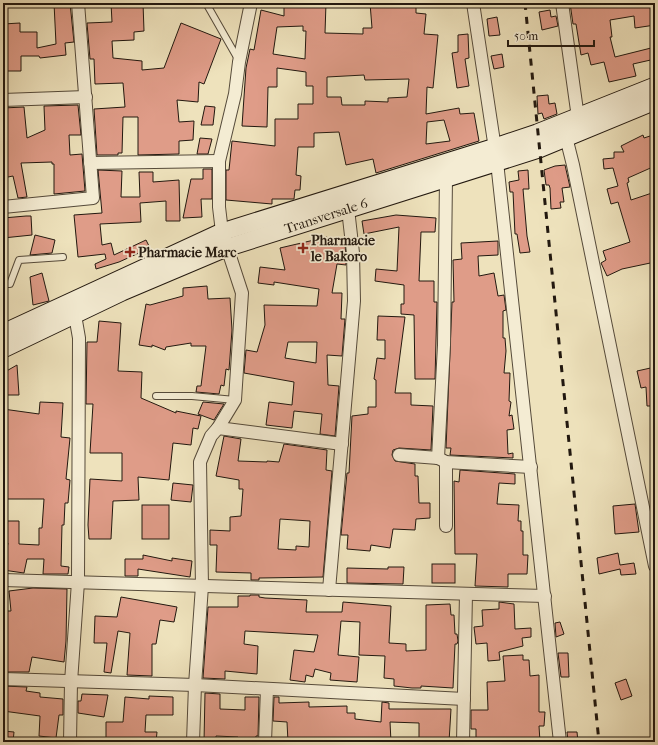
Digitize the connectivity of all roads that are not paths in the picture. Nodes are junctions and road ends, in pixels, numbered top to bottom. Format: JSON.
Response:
{"nodes":[{"id":1,"x":78,"y":3,"type":"edge"},
{"id":2,"x":206,"y":3,"type":"edge"},
{"id":3,"x":251,"y":3,"type":"edge"},
{"id":4,"x":473,"y":3,"type":"edge"},
{"id":5,"x":562,"y":3,"type":"edge"},
{"id":6,"x":239,"y":62,"type":"junction"},
{"id":7,"x":655,"y":86,"type":"edge"},
{"id":8,"x":86,"y":97,"type":"junction"},
{"id":9,"x":3,"y":100,"type":"edge"},
{"id":10,"x":655,"y":101,"type":"edge"},
{"id":11,"x":575,"y":128,"type":"junction"},
{"id":12,"x":496,"y":155,"type":"junction"},
{"id":13,"x":219,"y":162,"type":"junction"},
{"id":14,"x":90,"y":164,"type":"junction"},
{"id":15,"x":446,"y":178,"type":"junction"},
{"id":16,"x":3,"y":207,"type":"edge"},
{"id":17,"x":348,"y":209,"type":"junction"},
{"id":18,"x":224,"y":240,"type":"junction"},
{"id":19,"x":63,"y":257,"type":"dead end"},
{"id":20,"x":3,"y":284,"type":"edge"},
{"id":21,"x":75,"y":315,"type":"junction"},
{"id":22,"x":3,"y":333,"type":"edge"},
{"id":23,"x":3,"y":349,"type":"edge"},
{"id":24,"x":156,"y":396,"type":"dead end"},
{"id":25,"x":234,"y":400,"type":"junction"},
{"id":26,"x":218,"y":428,"type":"junction"},
{"id":27,"x":342,"y":444,"type":"junction"},
{"id":28,"x":399,"y":455,"type":"dead end"},
{"id":29,"x":442,"y":460,"type":"junction"},
{"id":30,"x":531,"y":467,"type":"junction"},
{"id":31,"x":446,"y":526,"type":"dead end"},
{"id":32,"x":655,"y":566,"type":"edge"},
{"id":33,"x":3,"y":580,"type":"edge"},
{"id":34,"x":78,"y":582,"type":"junction"},
{"id":35,"x":202,"y":586,"type":"junction"},
{"id":36,"x":329,"y":590,"type":"junction"},
{"id":37,"x":466,"y":594,"type":"junction"},
{"id":38,"x":545,"y":596,"type":"junction"},
{"id":39,"x":3,"y":679,"type":"edge"},
{"id":40,"x":71,"y":682,"type":"junction"},
{"id":41,"x":195,"y":685,"type":"junction"},
{"id":42,"x":267,"y":689,"type":"junction"},
{"id":43,"x":464,"y":699,"type":"junction"},
{"id":44,"x":70,"y":742,"type":"edge"},
{"id":45,"x":194,"y":742,"type":"edge"},
{"id":46,"x":265,"y":742,"type":"edge"},
{"id":47,"x":463,"y":742,"type":"edge"},
{"id":48,"x":560,"y":742,"type":"edge"}],
"edges":[{"from":1,"to":8,"type":"street"},
{"from":2,"to":6,"type":"lane"},
{"from":3,"to":6,"type":"street"},
{"from":4,"to":12,"type":"street"},
{"from":5,"to":11,"type":"street"},
{"from":6,"to":13,"type":"street"},
{"from":7,"to":11,"type":"main road","name":"Transversale 6"},
{"from":8,"to":9,"type":"street"},
{"from":8,"to":14,"type":"street"},
{"from":10,"to":11,"type":"main road","name":"Transversale 6"},
{"from":11,"to":12,"type":"main road","name":"Transversale 6"},
{"from":11,"to":12,"type":"main road","name":"Transversale 6"},
{"from":11,"to":32,"type":"street"},
{"from":12,"to":15,"type":"main road","name":"Transversale 6"},
{"from":12,"to":18,"type":"main road","name":"Transversale 6"},
{"from":12,"to":30,"type":"street"},
{"from":13,"to":14,"type":"street"},
{"from":13,"to":18,"type":"street"},
{"from":14,"to":16,"type":"street"},
{"from":15,"to":17,"type":"main road","name":"Transversale 6"},
{"from":15,"to":29,"type":"street"},
{"from":17,"to":18,"type":"main road","name":"Transversale 6"},
{"from":17,"to":27,"type":"street"},
{"from":18,"to":21,"type":"main road","name":"Transversale 6"},
{"from":18,"to":22,"type":"main road","name":"Transversale 6"},
{"from":18,"to":25,"type":"street"},
{"from":19,"to":20,"type":"lane"},
{"from":21,"to":23,"type":"main road","name":"Transversale 6"},
{"from":21,"to":34,"type":"street"},
{"from":24,"to":25,"type":"lane"},
{"from":25,"to":26,"type":"street"},
{"from":26,"to":27,"type":"street"},
{"from":26,"to":35,"type":"street"},
{"from":27,"to":36,"type":"street"},
{"from":28,"to":29,"type":"street"},
{"from":29,"to":30,"type":"street"},
{"from":29,"to":31,"type":"street"},
{"from":30,"to":38,"type":"street"},
{"from":33,"to":34,"type":"street"},
{"from":34,"to":35,"type":"street"},
{"from":34,"to":40,"type":"street"},
{"from":35,"to":36,"type":"street"},
{"from":35,"to":41,"type":"street"},
{"from":36,"to":37,"type":"street"},
{"from":37,"to":38,"type":"street"},
{"from":37,"to":43,"type":"street"},
{"from":38,"to":48,"type":"street"},
{"from":39,"to":40,"type":"street"},
{"from":40,"to":41,"type":"street"},
{"from":40,"to":44,"type":"street"},
{"from":41,"to":42,"type":"street"},
{"from":41,"to":45,"type":"street"},
{"from":42,"to":43,"type":"street"},
{"from":42,"to":46,"type":"street"},
{"from":43,"to":47,"type":"street"}]}
